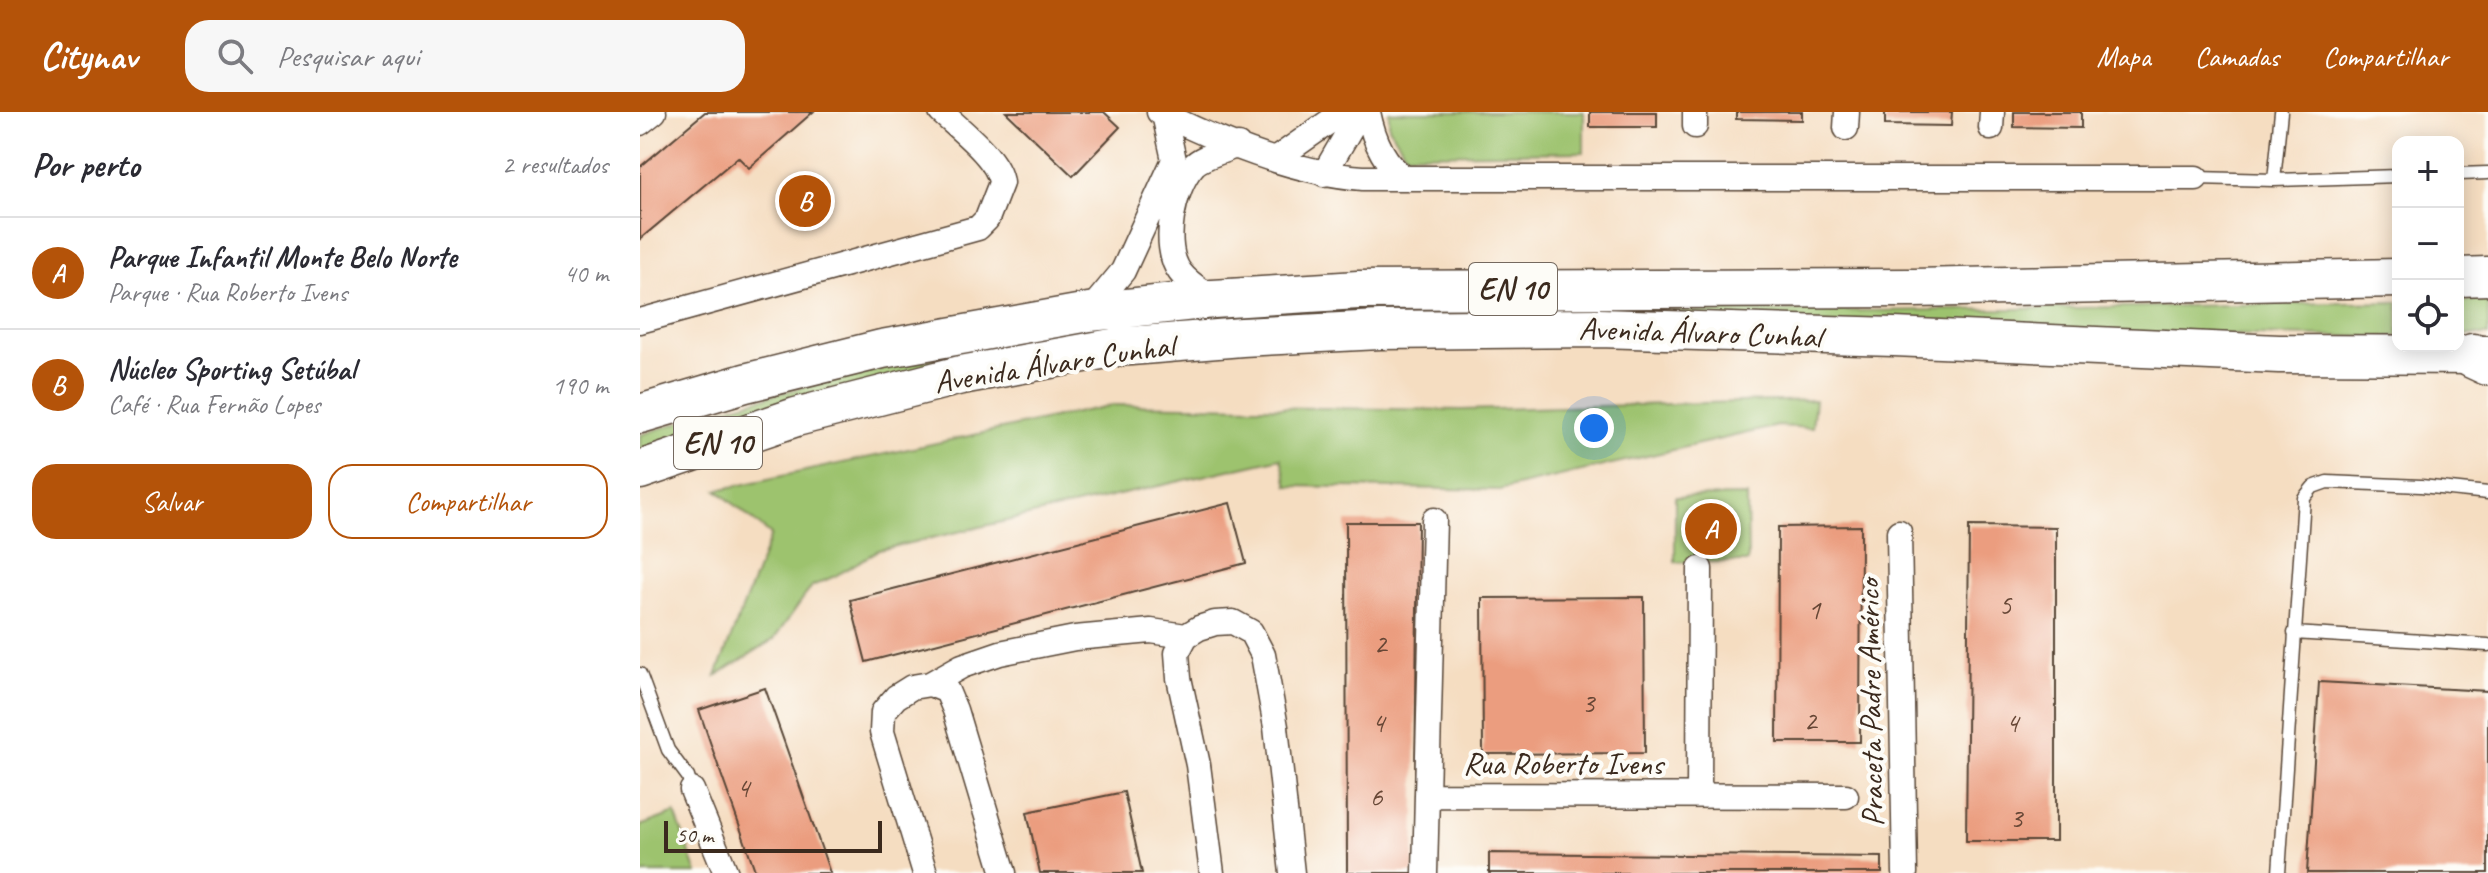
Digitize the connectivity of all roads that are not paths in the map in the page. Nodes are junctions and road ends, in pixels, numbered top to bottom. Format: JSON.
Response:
{"nodes":[{"id":1,"x":654,"y":112,"type":"edge"},
{"id":2,"x":941,"y":112,"type":"edge"},
{"id":3,"x":1343,"y":112,"type":"edge"},
{"id":4,"x":1360,"y":112,"type":"edge"},
{"id":5,"x":1368,"y":112,"type":"edge"},
{"id":6,"x":2281,"y":112,"type":"edge"},
{"id":7,"x":1162,"y":113,"type":"edge"},
{"id":8,"x":640,"y":123,"type":"edge"},
{"id":9,"x":1238,"y":145,"type":"junction"},
{"id":10,"x":1276,"y":159,"type":"junction"},
{"id":11,"x":2488,"y":173,"type":"edge"},
{"id":12,"x":1324,"y":174,"type":"junction"},
{"id":13,"x":2464,"y":174,"type":"edge"},
{"id":14,"x":2392,"y":176,"type":"edge"},
{"id":15,"x":1405,"y":178,"type":"junction"},
{"id":16,"x":2196,"y":178,"type":"joint"},
{"id":17,"x":2274,"y":180,"type":"junction"},
{"id":18,"x":2488,"y":276,"type":"edge"},
{"id":19,"x":2464,"y":277,"type":"edge"},
{"id":20,"x":2392,"y":278,"type":"edge"},
{"id":21,"x":1213,"y":299,"type":"junction"},
{"id":22,"x":1089,"y":312,"type":"junction"},
{"id":23,"x":640,"y":321,"type":"edge"},
{"id":24,"x":2483,"y":358,"type":"edge"},
{"id":25,"x":640,"y":414,"type":"edge"},
{"id":26,"x":640,"y":470,"type":"edge"},
{"id":27,"x":2488,"y":493,"type":"edge"},
{"id":28,"x":1434,"y":520,"type":"dead end"},
{"id":29,"x":1899,"y":532,"type":"dead end"},
{"id":30,"x":1700,"y":569,"type":"dead end"},
{"id":31,"x":2294,"y":633,"type":"junction"},
{"id":32,"x":1186,"y":636,"type":"junction"},
{"id":33,"x":2488,"y":645,"type":"edge"},
{"id":34,"x":640,"y":674,"type":"edge"},
{"id":35,"x":930,"y":684,"type":"junction"},
{"id":36,"x":692,"y":790,"type":"joint"},
{"id":37,"x":1427,"y":795,"type":"junction"},
{"id":38,"x":1699,"y":795,"type":"junction"},
{"id":39,"x":1846,"y":796,"type":"dead end"},
{"id":40,"x":726,"y":873,"type":"edge"},
{"id":41,"x":925,"y":873,"type":"edge"},
{"id":42,"x":1004,"y":873,"type":"edge"},
{"id":43,"x":1212,"y":873,"type":"edge"},
{"id":44,"x":1292,"y":873,"type":"edge"},
{"id":45,"x":1425,"y":873,"type":"edge"},
{"id":46,"x":1905,"y":873,"type":"edge"},
{"id":47,"x":2279,"y":873,"type":"edge"}],
"edges":[{"from":1,"to":8,"type":"street"},
{"from":2,"to":23,"type":"street"},
{"from":3,"to":10,"type":"street"},
{"from":4,"to":12,"type":"street"},
{"from":5,"to":15,"type":"street"},
{"from":6,"to":17,"type":"lane"},
{"from":7,"to":9,"type":"street"},
{"from":7,"to":22,"type":"street"},
{"from":9,"to":10,"type":"street"},
{"from":9,"to":21,"type":"street"},
{"from":10,"to":12,"type":"street"},
{"from":11,"to":13,"type":"lane"},
{"from":12,"to":15,"type":"street"},
{"from":14,"to":17,"type":"lane"},
{"from":15,"to":16,"type":"street"},
{"from":16,"to":17,"type":"lane"},
{"from":18,"to":19,"type":"main road"},
{"from":20,"to":21,"type":"main road","name":"Avenida Álvaro Cunhal","number":"EN 10"},
{"from":21,"to":22,"type":"main road","name":"Avenida Álvaro Cunhal","number":"EN 10"},
{"from":22,"to":25,"type":"main road","name":"Avenida Álvaro Cunhal","number":"EN 10"},
{"from":24,"to":26,"type":"main road","name":"Avenida Álvaro Cunhal","number":"EN 10"},
{"from":27,"to":31,"type":"lane"},
{"from":28,"to":37,"type":"street"},
{"from":29,"to":46,"type":"street","name":"Praceta Padre Américo"},
{"from":30,"to":38,"type":"street","name":"Rua Roberto Ivens"},
{"from":31,"to":33,"type":"lane"},
{"from":31,"to":47,"type":"lane"},
{"from":32,"to":35,"type":"street"},
{"from":32,"to":43,"type":"street"},
{"from":32,"to":44,"type":"street"},
{"from":34,"to":36,"type":"lane"},
{"from":35,"to":41,"type":"street"},
{"from":35,"to":42,"type":"street"},
{"from":36,"to":40,"type":"street"},
{"from":37,"to":38,"type":"street","name":"Rua Roberto Ivens"},
{"from":37,"to":45,"type":"street"},
{"from":38,"to":39,"type":"street","name":"Rua Roberto Ivens"}]}
